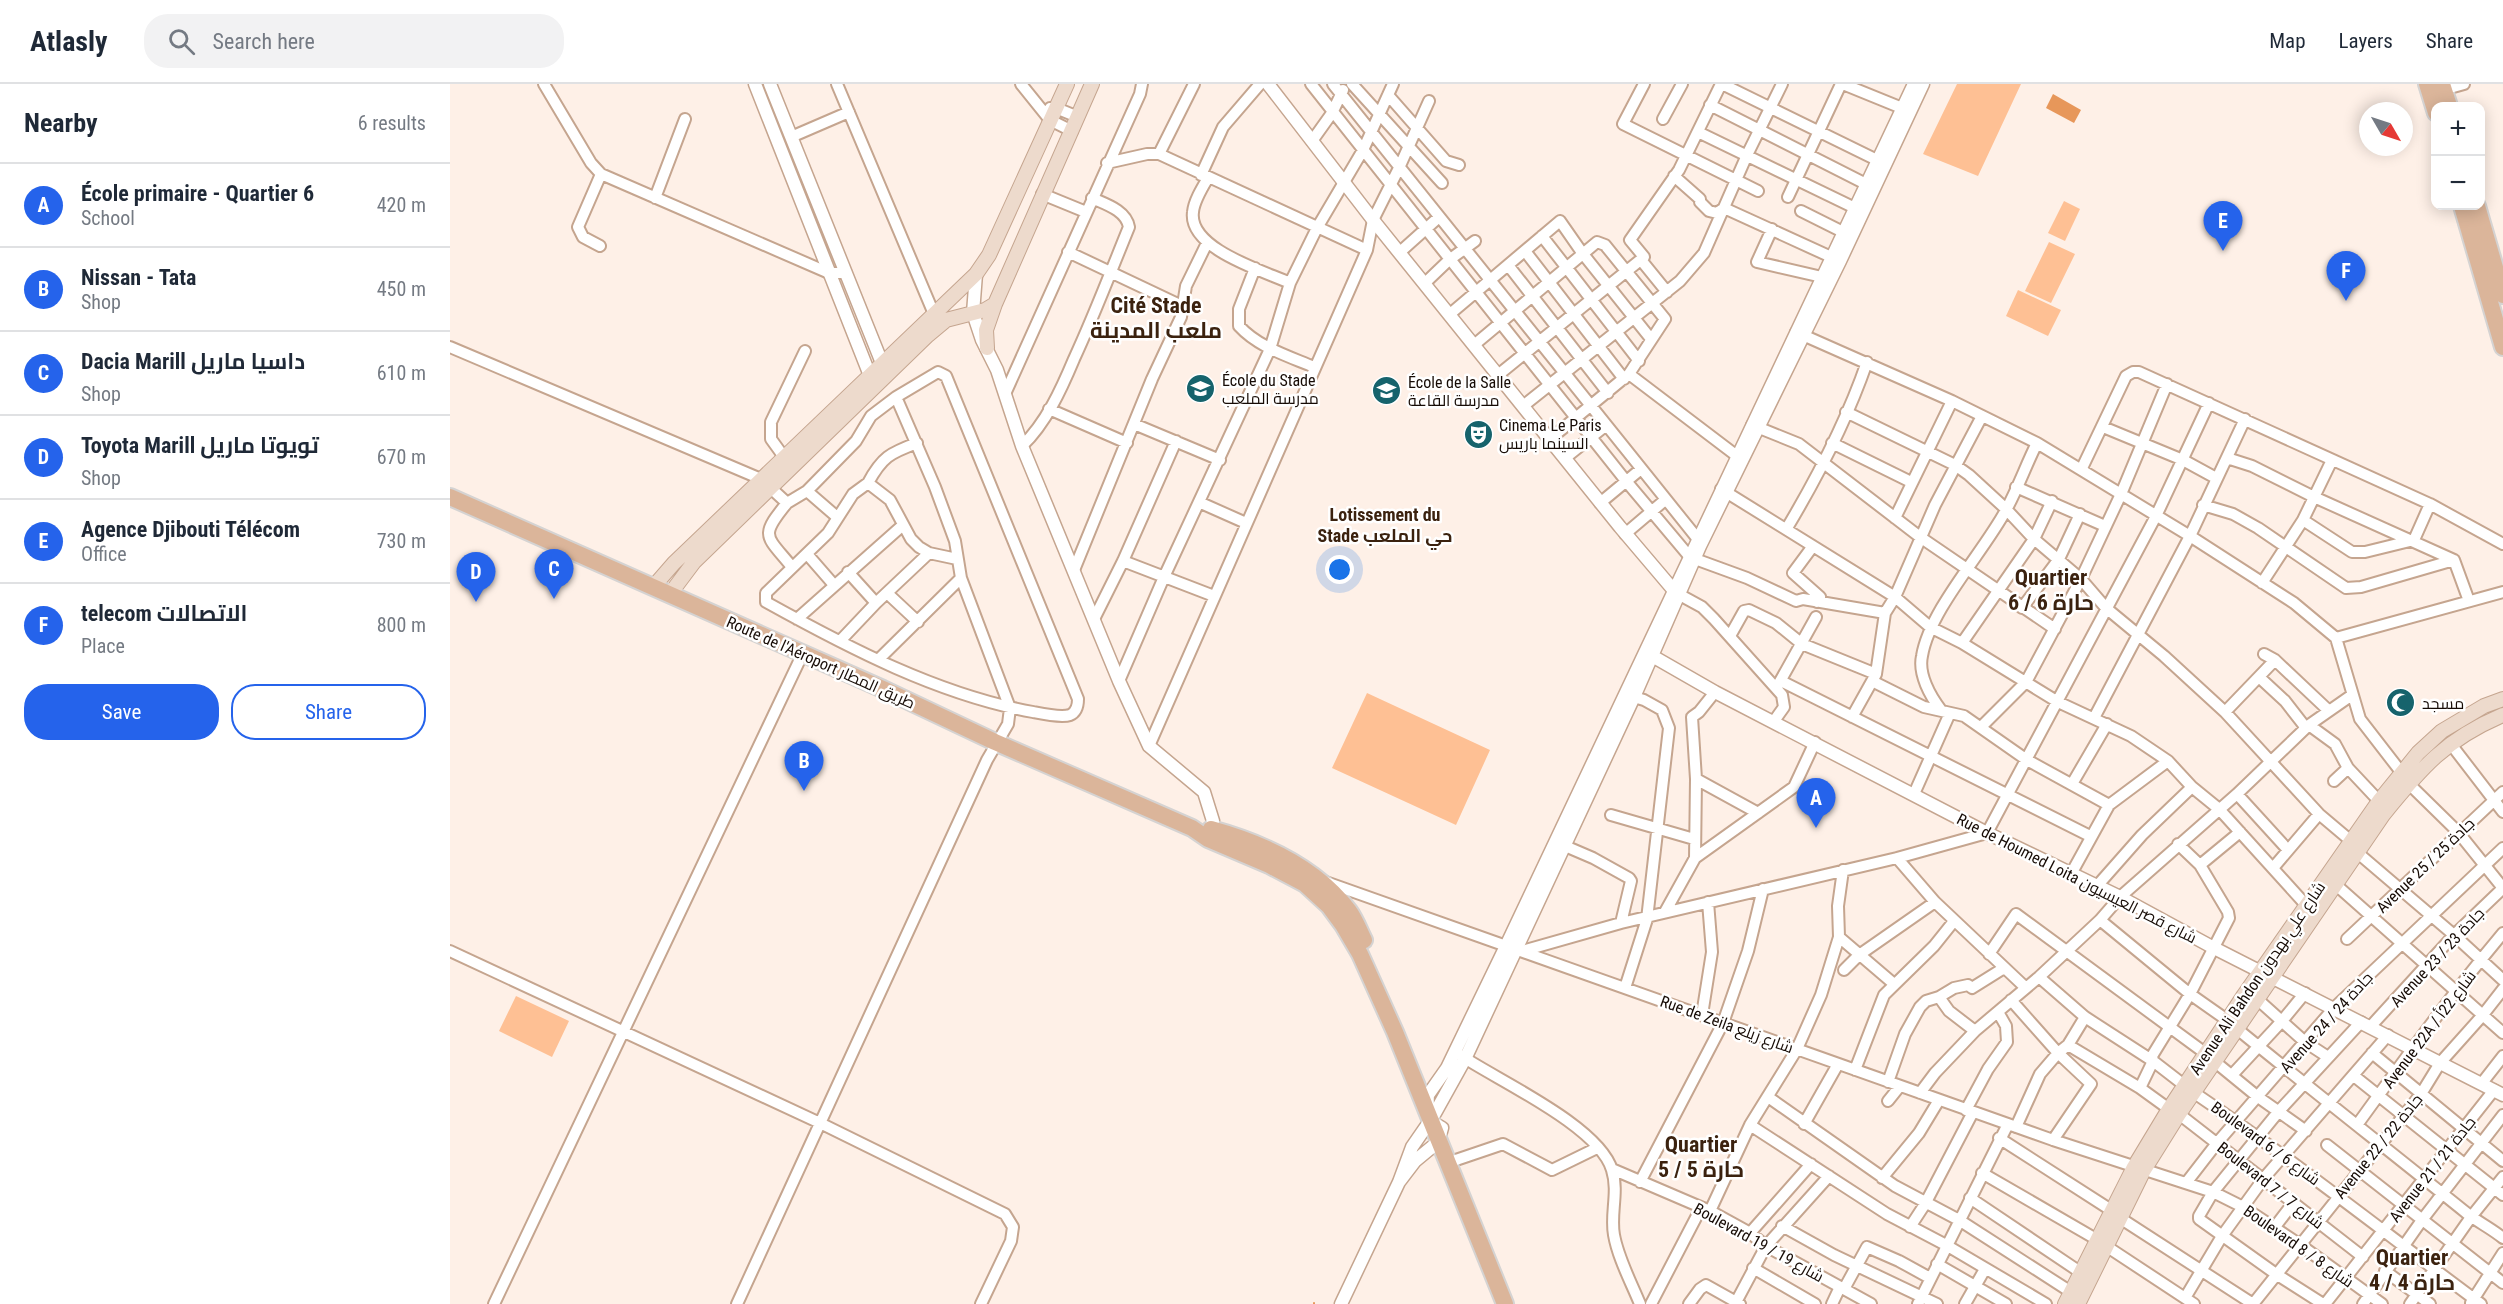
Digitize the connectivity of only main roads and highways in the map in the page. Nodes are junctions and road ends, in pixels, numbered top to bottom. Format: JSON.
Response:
{"nodes":[{"id":1,"x":1067,"y":84,"type":"edge"},
{"id":2,"x":1092,"y":84,"type":"edge"},
{"id":3,"x":2436,"y":88,"type":"edge"},
{"id":4,"x":2446,"y":102,"type":"edge"},
{"id":5,"x":2463,"y":210,"type":"edge"},
{"id":6,"x":2478,"y":210,"type":"edge"},
{"id":7,"x":2503,"y":296,"type":"edge"},
{"id":8,"x":995,"y":304,"type":"junction"},
{"id":9,"x":2503,"y":347,"type":"edge"},
{"id":10,"x":987,"y":348,"type":"road end"},
{"id":11,"x":766,"y":483,"type":"junction"},
{"id":12,"x":450,"y":497,"type":"edge"},
{"id":13,"x":654,"y":586,"type":"junction"},
{"id":14,"x":670,"y":594,"type":"junction"},
{"id":15,"x":2503,"y":699,"type":"edge"},
{"id":16,"x":2503,"y":715,"type":"edge"},
{"id":17,"x":2405,"y":778,"type":"junction"},
{"id":18,"x":2352,"y":846,"type":"junction"},
{"id":19,"x":2265,"y":974,"type":"junction"},
{"id":20,"x":2232,"y":1024,"type":"junction"},
{"id":21,"x":1451,"y":1162,"type":"junction"},
{"id":22,"x":2101,"y":1242,"type":"junction"},
{"id":23,"x":2071,"y":1300,"type":"edge"},
{"id":24,"x":1504,"y":1304,"type":"edge"},
{"id":25,"x":1513,"y":1304,"type":"edge"}],
"edges":[{"from":1,"to":11,"type":"main road"},
{"from":2,"to":8,"type":"main road"},
{"from":3,"to":4,"type":"main road"},
{"from":5,"to":9,"type":"main road"},
{"from":6,"to":7,"type":"main road"},
{"from":8,"to":10,"type":"main road"},
{"from":8,"to":11,"type":"main road"},
{"from":11,"to":13,"type":"main road"},
{"from":11,"to":14,"type":"main road"},
{"from":12,"to":13,"type":"main road","name":"Route de l'Aéroport طريق المطار"},
{"from":13,"to":14,"type":"main road","name":"Route de l'Aéroport طريق المطار"},
{"from":14,"to":21,"type":"main road","name":"Route de l'Aéroport طريق المطار"},
{"from":15,"to":17,"type":"main road","name":"Avenue Ali Bahdon شارع علي بهدون"},
{"from":16,"to":17,"type":"main road","name":"Avenue Ali Bahdon شارع علي بهدون"},
{"from":17,"to":18,"type":"main road","name":"Avenue Ali Bahdon شارع علي بهدون"},
{"from":17,"to":18,"type":"main road","name":"Avenue Ali Bahdon شارع علي بهدون"},
{"from":18,"to":19,"type":"main road","name":"Avenue Ali Bahdon شارع علي بهدون"},
{"from":18,"to":19,"type":"main road","name":"Avenue Ali Bahdon شارع علي بهدون"},
{"from":19,"to":20,"type":"main road","name":"Avenue Ali Bahdon شارع علي بهدون"},
{"from":19,"to":20,"type":"main road","name":"Avenue Ali Bahdon شارع علي بهدون"},
{"from":20,"to":22,"type":"main road","name":"Avenue Ali Bahdon شارع علي بهدون"},
{"from":21,"to":24,"type":"main road"},
{"from":21,"to":25,"type":"main road"},
{"from":22,"to":23,"type":"main road","name":"Avenue Ali Bahdon شارع علي بهدون"},
{"from":22,"to":23,"type":"main road","name":"Avenue Ali Bahdon شارع علي بهدون"}]}
